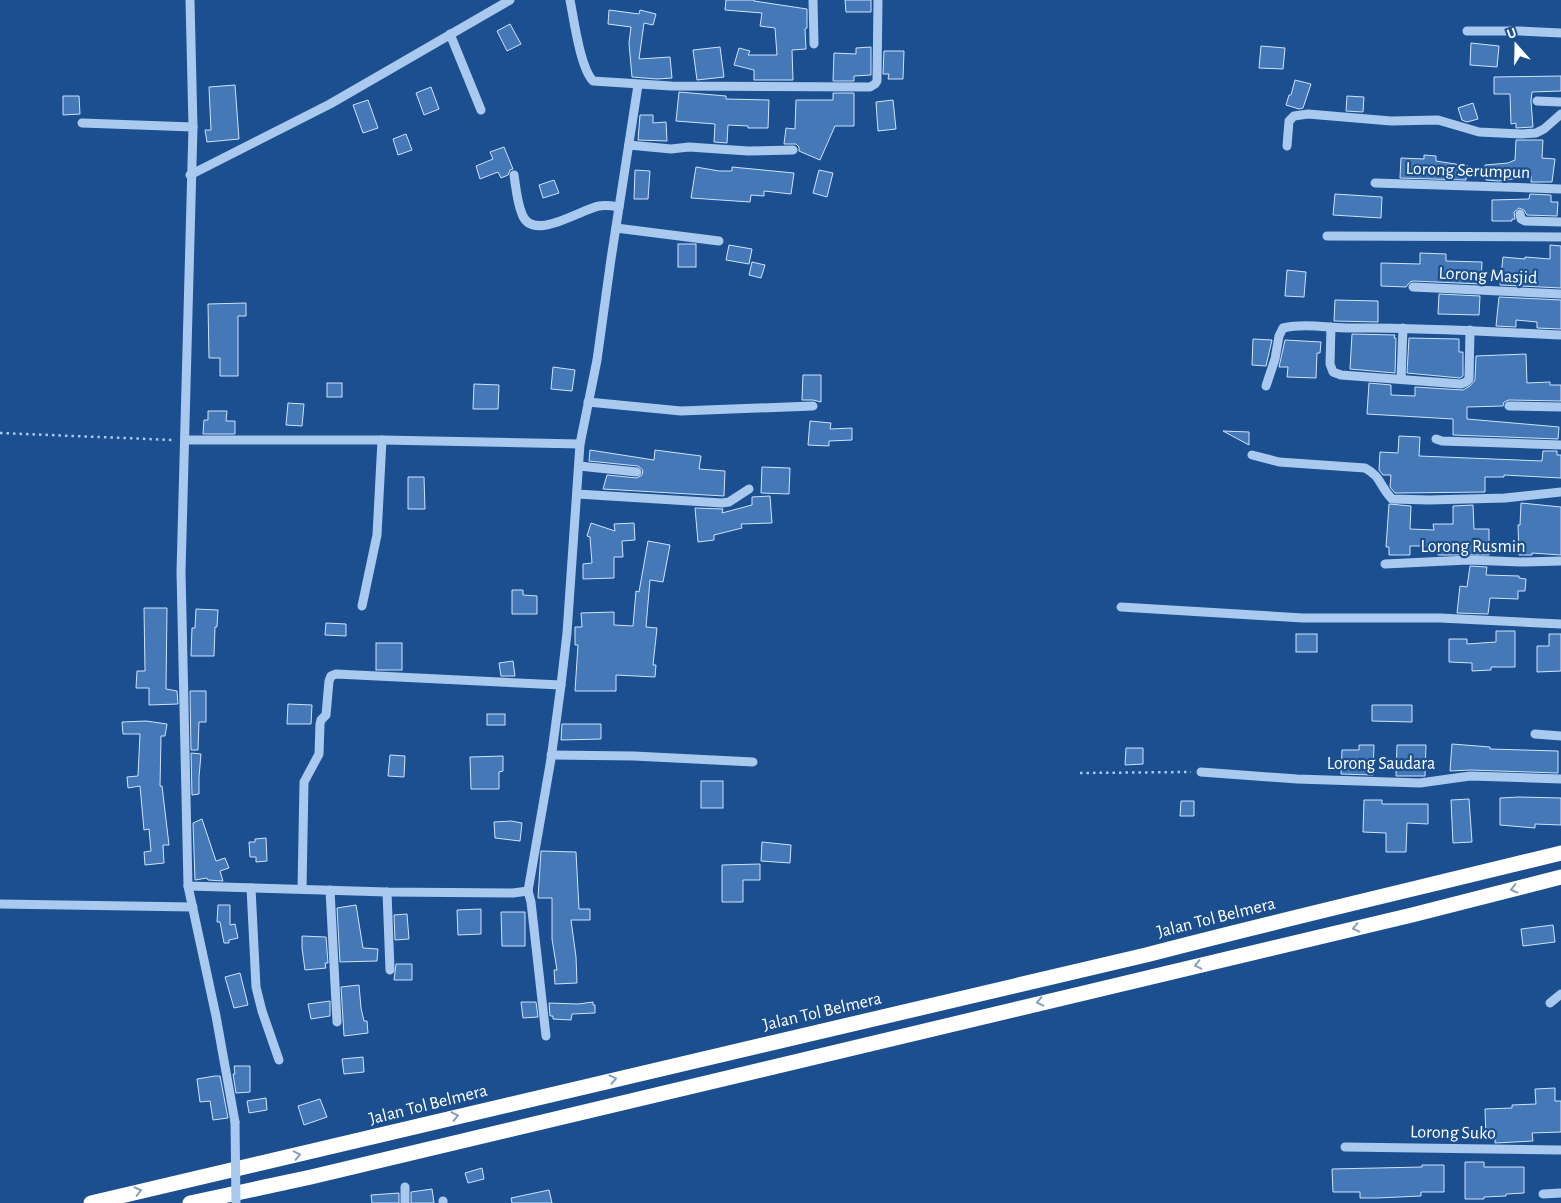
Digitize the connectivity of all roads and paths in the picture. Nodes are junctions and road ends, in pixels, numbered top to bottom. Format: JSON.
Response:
{"nodes":[{"id":1,"x":190,"y":0,"type":"edge"},
{"id":2,"x":510,"y":0,"type":"edge"},
{"id":3,"x":570,"y":0,"type":"edge"},
{"id":4,"x":814,"y":0,"type":"edge"},
{"id":5,"x":878,"y":0,"type":"edge"},
{"id":6,"x":1467,"y":32,"type":"dead end"},
{"id":7,"x":1561,"y":33,"type":"edge"},
{"id":8,"x":450,"y":34,"type":"junction"},
{"id":9,"x":814,"y":44,"type":"dead end"},
{"id":10,"x":638,"y":85,"type":"junction"},
{"id":11,"x":1537,"y":101,"type":"dead end"},
{"id":12,"x":1561,"y":102,"type":"edge"},
{"id":13,"x":481,"y":110,"type":"dead end"},
{"id":14,"x":1561,"y":114,"type":"edge"},
{"id":15,"x":82,"y":123,"type":"dead end"},
{"id":16,"x":193,"y":127,"type":"junction"},
{"id":17,"x":629,"y":145,"type":"junction"},
{"id":18,"x":1287,"y":146,"type":"dead end"},
{"id":19,"x":793,"y":150,"type":"dead end"},
{"id":20,"x":190,"y":175,"type":"junction"},
{"id":21,"x":514,"y":175,"type":"dead end"},
{"id":22,"x":1375,"y":183,"type":"dead end"},
{"id":23,"x":1561,"y":189,"type":"edge"},
{"id":24,"x":619,"y":207,"type":"junction"},
{"id":25,"x":1520,"y":214,"type":"dead end"},
{"id":26,"x":1561,"y":222,"type":"edge"},
{"id":27,"x":616,"y":228,"type":"junction"},
{"id":28,"x":1326,"y":236,"type":"dead end"},
{"id":29,"x":1561,"y":237,"type":"edge"},
{"id":30,"x":719,"y":240,"type":"dead end"},
{"id":31,"x":1413,"y":287,"type":"dead end"},
{"id":32,"x":1561,"y":294,"type":"edge"},
{"id":33,"x":1331,"y":327,"type":"junction"},
{"id":34,"x":1404,"y":328,"type":"junction"},
{"id":35,"x":1470,"y":330,"type":"junction"},
{"id":36,"x":1561,"y":336,"type":"edge"},
{"id":37,"x":1401,"y":379,"type":"junction"},
{"id":38,"x":1266,"y":386,"type":"dead end"},
{"id":39,"x":588,"y":402,"type":"junction"},
{"id":40,"x":813,"y":406,"type":"dead end"},
{"id":41,"x":1508,"y":406,"type":"dead end"},
{"id":42,"x":1561,"y":407,"type":"edge"},
{"id":43,"x":0,"y":433,"type":"edge"},
{"id":44,"x":1436,"y":439,"type":"dead end"},
{"id":45,"x":185,"y":440,"type":"junction"},
{"id":46,"x":382,"y":440,"type":"junction"},
{"id":47,"x":580,"y":444,"type":"junction"},
{"id":48,"x":1561,"y":445,"type":"edge"},
{"id":49,"x":1252,"y":455,"type":"dead end"},
{"id":50,"x":579,"y":466,"type":"junction"},
{"id":51,"x":637,"y":472,"type":"dead end"},
{"id":52,"x":749,"y":489,"type":"dead end"},
{"id":53,"x":1561,"y":492,"type":"edge"},
{"id":54,"x":577,"y":494,"type":"junction"},
{"id":55,"x":1561,"y":561,"type":"edge"},
{"id":56,"x":1385,"y":564,"type":"dead end"},
{"id":57,"x":362,"y":606,"type":"dead end"},
{"id":58,"x":1120,"y":607,"type":"dead end"},
{"id":59,"x":1561,"y":624,"type":"edge"},
{"id":60,"x":561,"y":685,"type":"junction"},
{"id":61,"x":1535,"y":734,"type":"dead end"},
{"id":62,"x":1561,"y":736,"type":"edge"},
{"id":63,"x":551,"y":755,"type":"junction"},
{"id":64,"x":753,"y":762,"type":"dead end"},
{"id":65,"x":1200,"y":772,"type":"joint"},
{"id":66,"x":1080,"y":773,"type":"dead end"},
{"id":67,"x":1561,"y":779,"type":"edge"},
{"id":68,"x":1561,"y":854,"type":"edge"},
{"id":69,"x":1561,"y":877,"type":"edge"},
{"id":70,"x":188,"y":886,"type":"junction"},
{"id":71,"x":251,"y":888,"type":"junction"},
{"id":72,"x":302,"y":889,"type":"junction"},
{"id":73,"x":330,"y":890,"type":"junction"},
{"id":74,"x":528,"y":890,"type":"junction"},
{"id":75,"x":387,"y":892,"type":"junction"},
{"id":76,"x":0,"y":904,"type":"edge"},
{"id":77,"x":193,"y":906,"type":"junction"},
{"id":78,"x":390,"y":970,"type":"dead end"},
{"id":79,"x":1561,"y":994,"type":"edge"},
{"id":80,"x":1550,"y":1003,"type":"dead end"},
{"id":81,"x":337,"y":1022,"type":"dead end"},
{"id":82,"x":546,"y":1036,"type":"dead end"},
{"id":83,"x":279,"y":1060,"type":"dead end"},
{"id":84,"x":1345,"y":1147,"type":"dead end"},
{"id":85,"x":1561,"y":1150,"type":"edge"},
{"id":86,"x":405,"y":1187,"type":"dead end"},
{"id":87,"x":1561,"y":1193,"type":"edge"},
{"id":88,"x":1543,"y":1194,"type":"dead end"},
{"id":89,"x":91,"y":1203,"type":"edge"},
{"id":90,"x":190,"y":1203,"type":"edge"},
{"id":91,"x":236,"y":1203,"type":"edge"},
{"id":92,"x":405,"y":1203,"type":"edge"}],
"edges":[{"from":1,"to":16,"type":"street"},
{"from":2,"to":8,"type":"street"},
{"from":3,"to":10,"type":"street"},
{"from":4,"to":9,"type":"street"},
{"from":5,"to":10,"type":"street"},
{"from":6,"to":7,"type":"street"},
{"from":8,"to":13,"type":"street"},
{"from":8,"to":20,"type":"street"},
{"from":10,"to":17,"type":"street"},
{"from":11,"to":12,"type":"street"},
{"from":14,"to":18,"type":"street"},
{"from":15,"to":16,"type":"street"},
{"from":16,"to":20,"type":"street"},
{"from":17,"to":19,"type":"street"},
{"from":17,"to":24,"type":"street"},
{"from":20,"to":45,"type":"street"},
{"from":21,"to":24,"type":"street"},
{"from":22,"to":23,"type":"street","name":"Lorong Serumpun"},
{"from":24,"to":27,"type":"street"},
{"from":25,"to":26,"type":"street"},
{"from":27,"to":30,"type":"street"},
{"from":27,"to":39,"type":"street"},
{"from":28,"to":29,"type":"street"},
{"from":31,"to":32,"type":"street","name":"Lorong Masjid"},
{"from":33,"to":34,"type":"street"},
{"from":33,"to":37,"type":"street"},
{"from":33,"to":38,"type":"street"},
{"from":34,"to":35,"type":"street"},
{"from":34,"to":37,"type":"street"},
{"from":35,"to":36,"type":"street"},
{"from":35,"to":37,"type":"street"},
{"from":39,"to":40,"type":"street"},
{"from":39,"to":47,"type":"street"},
{"from":41,"to":42,"type":"street"},
{"from":43,"to":45,"type":"path"},
{"from":44,"to":48,"type":"street"},
{"from":45,"to":46,"type":"street"},
{"from":45,"to":70,"type":"street"},
{"from":46,"to":47,"type":"street"},
{"from":46,"to":57,"type":"street"},
{"from":47,"to":50,"type":"street"},
{"from":49,"to":53,"type":"street"},
{"from":50,"to":51,"type":"street"},
{"from":50,"to":54,"type":"street"},
{"from":52,"to":54,"type":"street"},
{"from":54,"to":60,"type":"street"},
{"from":55,"to":56,"type":"street","name":"Lorong Rusmin"},
{"from":58,"to":59,"type":"street"},
{"from":60,"to":63,"type":"street"},
{"from":60,"to":72,"type":"street"},
{"from":61,"to":62,"type":"street"},
{"from":63,"to":64,"type":"street"},
{"from":63,"to":74,"type":"street"},
{"from":65,"to":66,"type":"path"},
{"from":65,"to":67,"type":"street","name":"Lorong Saudara"},
{"from":89,"to":68,"type":"highway","name":"Jalan Tol Belmera","one_way":true},
{"from":69,"to":90,"type":"highway","one_way":true},
{"from":70,"to":71,"type":"street"},
{"from":70,"to":77,"type":"street"},
{"from":71,"to":72,"type":"street"},
{"from":71,"to":83,"type":"street"},
{"from":72,"to":73,"type":"street"},
{"from":73,"to":75,"type":"street"},
{"from":73,"to":81,"type":"street"},
{"from":74,"to":75,"type":"street"},
{"from":74,"to":82,"type":"street"},
{"from":75,"to":78,"type":"street"},
{"from":76,"to":77,"type":"street"},
{"from":77,"to":91,"type":"street","bridge":true},
{"from":79,"to":80,"type":"street"},
{"from":84,"to":85,"type":"street","name":"Lorong Suko"},
{"from":86,"to":92,"type":"street"},
{"from":87,"to":88,"type":"street"}]}
